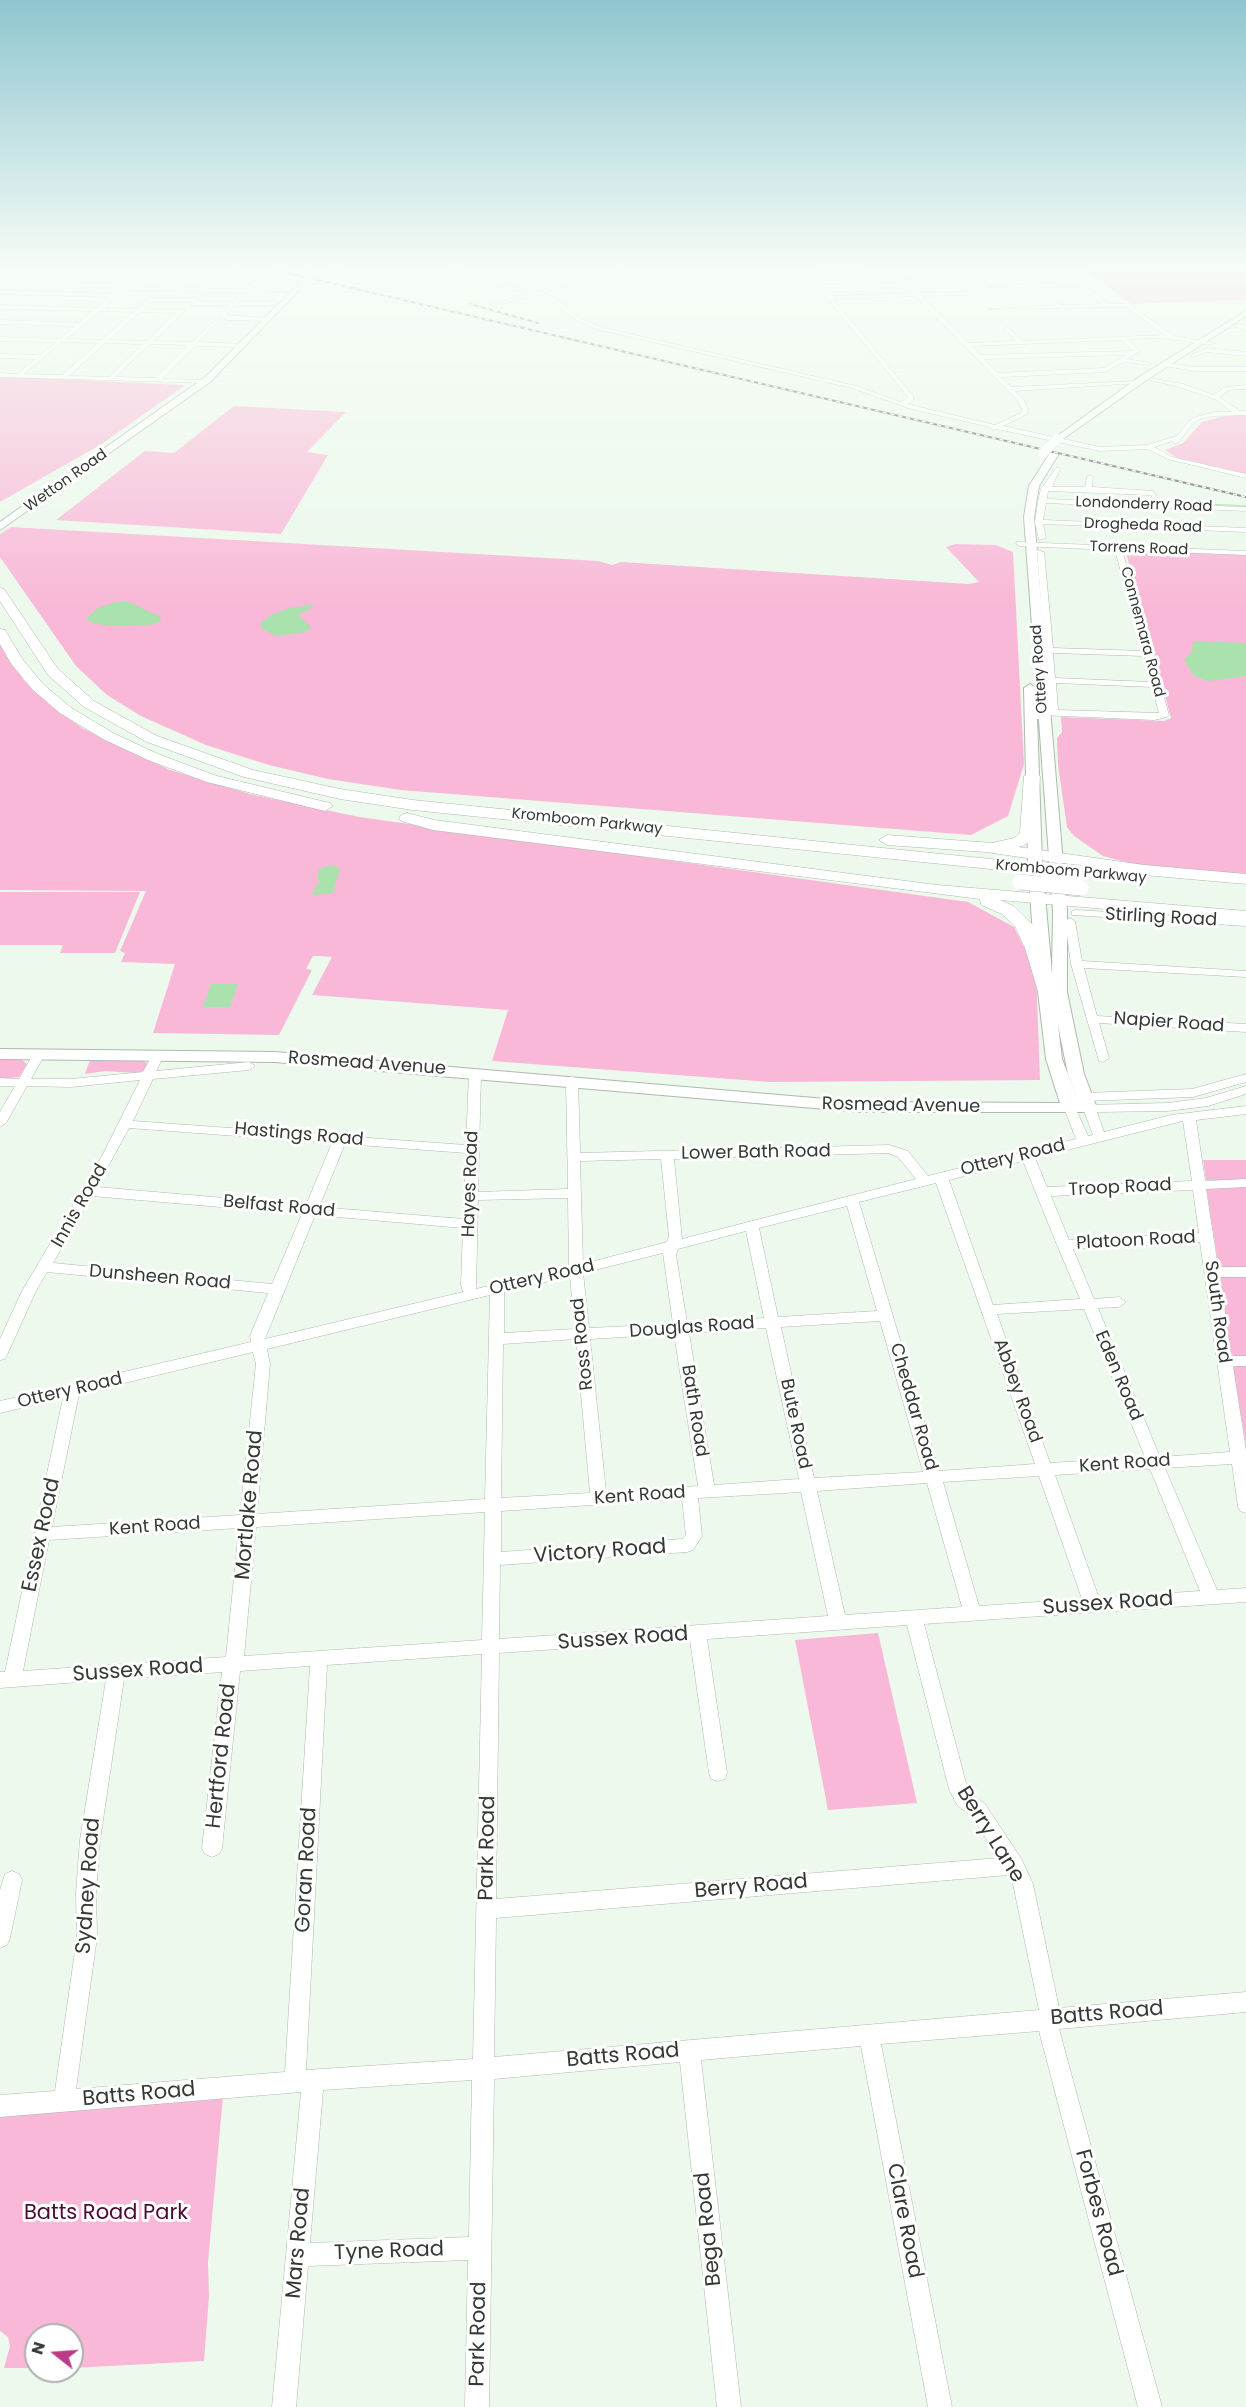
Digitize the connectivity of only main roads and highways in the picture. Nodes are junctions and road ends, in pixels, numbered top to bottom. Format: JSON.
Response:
{"nodes":[{"id":1,"x":205,"y":382,"type":"edge"},
{"id":2,"x":1137,"y":382,"type":"edge"},
{"id":3,"x":1147,"y":382,"type":"edge"},
{"id":4,"x":131,"y":434,"type":"junction"},
{"id":5,"x":1061,"y":440,"type":"junction"},
{"id":6,"x":1048,"y":454,"type":"junction"},
{"id":7,"x":1021,"y":497,"type":"dead end"},
{"id":8,"x":1018,"y":513,"type":"dead end"},
{"id":9,"x":0,"y":522,"type":"edge"},
{"id":10,"x":0,"y":527,"type":"edge"},
{"id":11,"x":1034,"y":544,"type":"junction"},
{"id":12,"x":0,"y":592,"type":"edge"},
{"id":13,"x":0,"y":633,"type":"edge"},
{"id":14,"x":1032,"y":776,"type":"junction"},
{"id":15,"x":509,"y":814,"type":"junction"},
{"id":16,"x":407,"y":818,"type":"junction"},
{"id":17,"x":944,"y":843,"type":"junction"},
{"id":18,"x":1035,"y":854,"type":"junction"},
{"id":19,"x":1056,"y":856,"type":"junction"},
{"id":20,"x":1020,"y":874,"type":"junction"},
{"id":21,"x":1246,"y":879,"type":"edge"},
{"id":22,"x":1081,"y":881,"type":"junction"},
{"id":23,"x":1246,"y":887,"type":"edge"},
{"id":24,"x":937,"y":890,"type":"junction"},
{"id":25,"x":1037,"y":899,"type":"junction"},
{"id":26,"x":1246,"y":902,"type":"edge"},
{"id":27,"x":1066,"y":911,"type":"junction"},
{"id":28,"x":1246,"y":916,"type":"edge"},
{"id":29,"x":1048,"y":995,"type":"junction"},
{"id":30,"x":0,"y":1054,"type":"edge"},
{"id":31,"x":1086,"y":1102,"type":"joint"},
{"id":32,"x":1067,"y":1103,"type":"junction"}],
"edges":[{"from":1,"to":4,"type":"main road","name":"Wetton Road","bridge":true},
{"from":2,"to":5,"type":"main road","name":"Ottery Road"},
{"from":3,"to":5,"type":"main road","name":"Ottery Road"},
{"from":4,"to":9,"type":"main road","name":"Wetton Road"},
{"from":4,"to":10,"type":"main road","name":"Wetton Road"},
{"from":5,"to":6,"type":"main road","name":"Ottery Road"},
{"from":6,"to":7,"type":"main road","name":"Ottery Road"},
{"from":6,"to":11,"type":"main road","name":"Ottery Road"},
{"from":8,"to":11,"type":"main road","name":"Ottery Road"},
{"from":11,"to":14,"type":"main road","name":"Ottery Road"},
{"from":11,"to":19,"type":"main road","name":"Ottery Road"},
{"from":12,"to":15,"type":"highway","name":"Kromboom Parkway"},
{"from":13,"to":16,"type":"highway","name":"Kromboom Parkway"},
{"from":14,"to":17,"type":"highway"},
{"from":14,"to":18,"type":"main road","name":"Ottery Road"},
{"from":15,"to":17,"type":"highway"},
{"from":15,"to":20,"type":"highway","name":"Kromboom Parkway"},
{"from":16,"to":20,"type":"highway","name":"Kromboom Parkway"},
{"from":16,"to":24,"type":"highway"},
{"from":17,"to":18,"type":"highway"},
{"from":18,"to":19,"type":"highway"},
{"from":18,"to":25,"type":"main road","name":"Ottery Road"},
{"from":19,"to":21,"type":"highway"},
{"from":19,"to":27,"type":"main road","name":"Ottery Road"},
{"from":20,"to":22,"type":"highway","name":"Kromboom Parkway","bridge":true},
{"from":22,"to":23,"type":"highway","name":"Kromboom Parkway"},
{"from":22,"to":26,"type":"highway","name":"Kromboom Parkway"},
{"from":24,"to":25,"type":"highway"},
{"from":24,"to":29,"type":"highway"},
{"from":25,"to":27,"type":"highway"},
{"from":25,"to":29,"type":"main road","name":"Ottery Road"},
{"from":27,"to":28,"type":"highway"},
{"from":27,"to":31,"type":"main road","name":"Ottery Road"},
{"from":29,"to":32,"type":"main road","name":"Ottery Road"},
{"from":30,"to":32,"type":"main road","name":"Rosmead Avenue"},
{"from":31,"to":32,"type":"main road","name":"Rosmead Avenue"}]}
